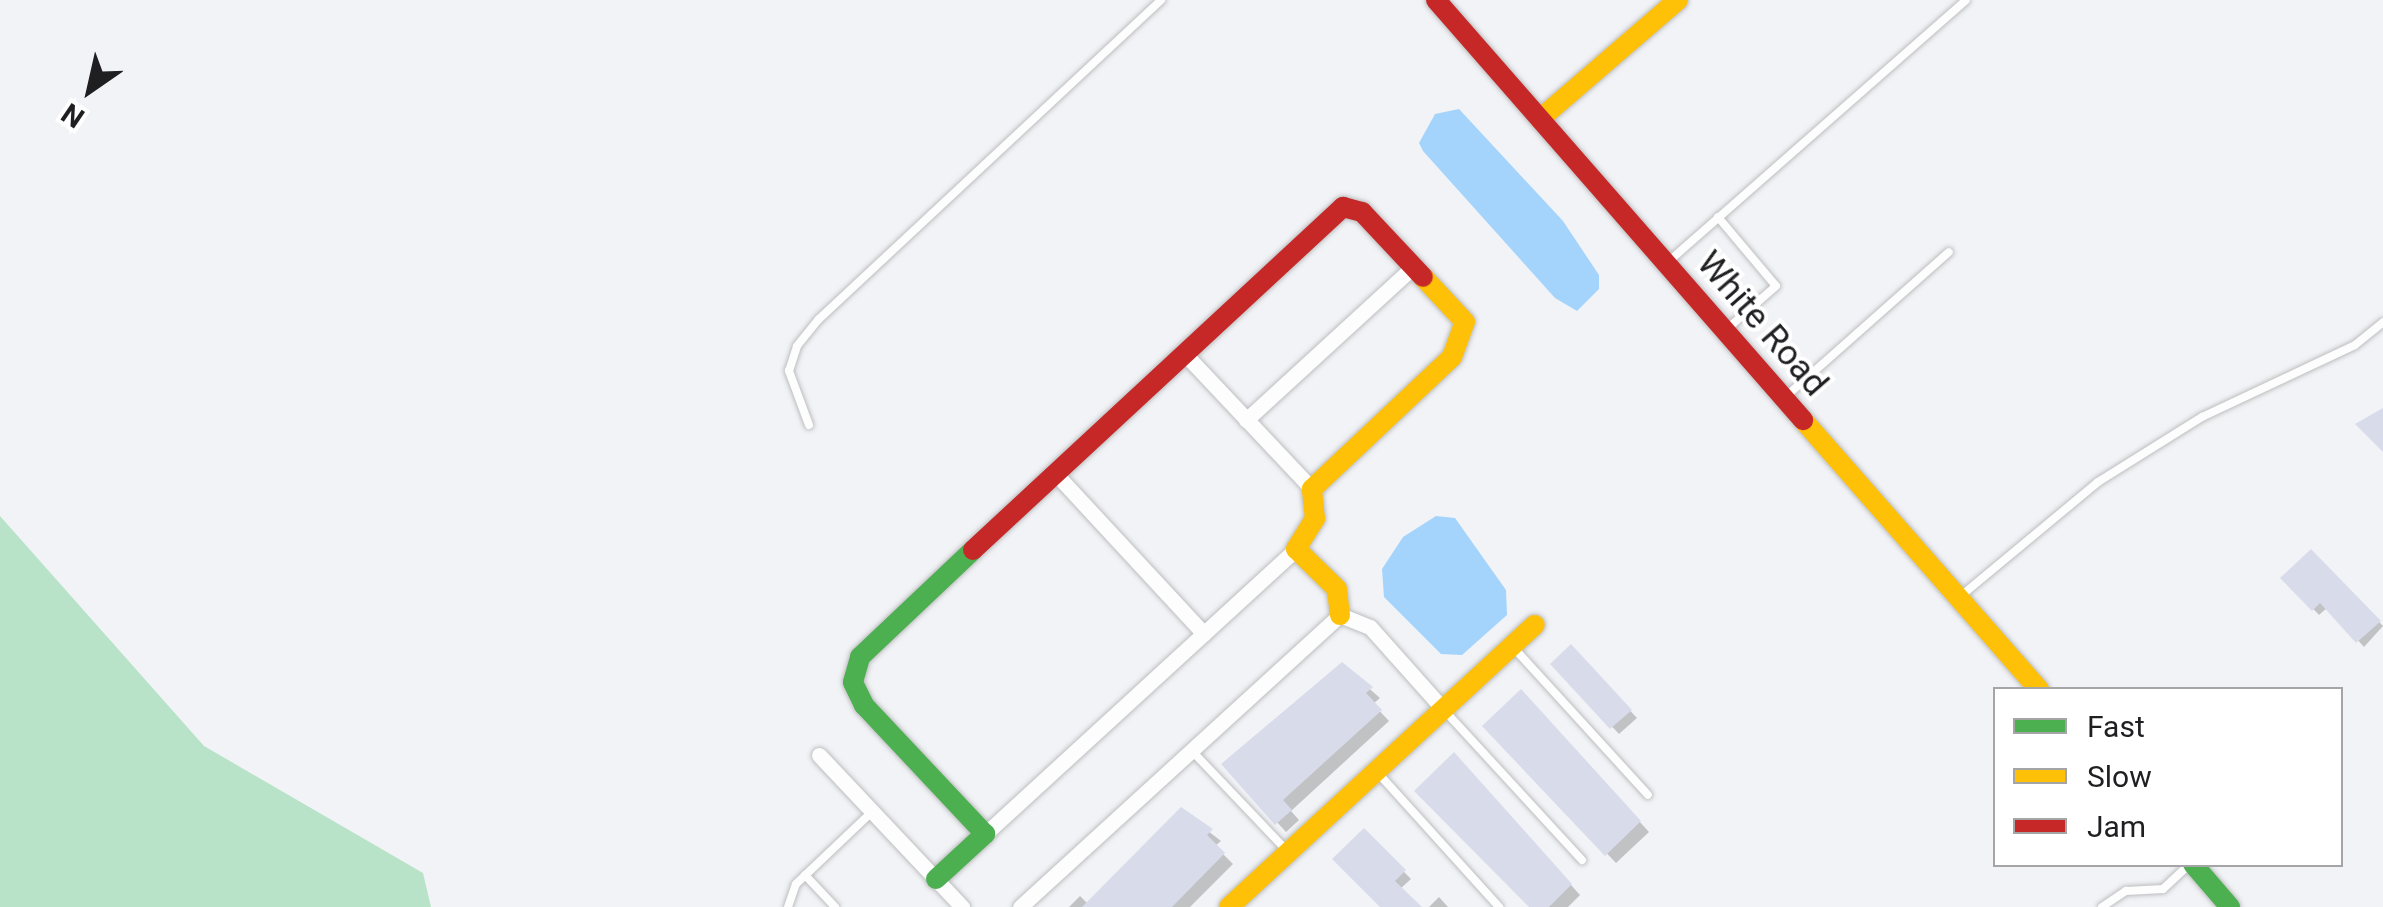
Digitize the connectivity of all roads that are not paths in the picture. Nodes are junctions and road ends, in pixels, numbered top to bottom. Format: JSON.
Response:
{"nodes":[{"id":1,"x":1161,"y":0,"type":"edge"},
{"id":2,"x":1436,"y":0,"type":"edge"},
{"id":3,"x":1678,"y":0,"type":"edge"},
{"id":4,"x":1966,"y":0,"type":"edge"},
{"id":5,"x":1540,"y":118,"type":"junction"},
{"id":6,"x":1718,"y":217,"type":"junction"},
{"id":7,"x":1949,"y":252,"type":"dead end"},
{"id":8,"x":1666,"y":264,"type":"junction"},
{"id":9,"x":1413,"y":267,"type":"junction"},
{"id":10,"x":2383,"y":322,"type":"edge"},
{"id":11,"x":1724,"y":331,"type":"junction"},
{"id":12,"x":1183,"y":352,"type":"junction"},
{"id":13,"x":1784,"y":398,"type":"junction"},
{"id":14,"x":1246,"y":420,"type":"junction"},
{"id":15,"x":809,"y":424,"type":"dead end"},
{"id":16,"x":1054,"y":473,"type":"junction"},
{"id":17,"x":1312,"y":489,"type":"junction"},
{"id":18,"x":1296,"y":549,"type":"junction"},
{"id":19,"x":1959,"y":598,"type":"junction"},
{"id":20,"x":1340,"y":614,"type":"junction"},
{"id":21,"x":1535,"y":625,"type":"dead end"},
{"id":22,"x":1204,"y":634,"type":"junction"},
{"id":23,"x":1512,"y":646,"type":"junction"},
{"id":24,"x":2036,"y":687,"type":"edge"},
{"id":25,"x":1444,"y":710,"type":"junction"},
{"id":26,"x":1190,"y":748,"type":"junction"},
{"id":27,"x":818,"y":755,"type":"dead end"},
{"id":28,"x":1376,"y":772,"type":"junction"},
{"id":29,"x":1648,"y":795,"type":"dead end"},
{"id":30,"x":872,"y":812,"type":"junction"},
{"id":31,"x":985,"y":834,"type":"junction"},
{"id":32,"x":1288,"y":852,"type":"junction"},
{"id":33,"x":1582,"y":860,"type":"dead end"},
{"id":34,"x":2188,"y":867,"type":"edge"},
{"id":35,"x":2195,"y":867,"type":"edge"},
{"id":36,"x":805,"y":875,"type":"junction"},
{"id":37,"x":936,"y":879,"type":"junction"},
{"id":38,"x":1040,"y":901,"type":"edge"},
{"id":39,"x":788,"y":907,"type":"edge"},
{"id":40,"x":835,"y":907,"type":"edge"},
{"id":41,"x":962,"y":907,"type":"edge"},
{"id":42,"x":1020,"y":907,"type":"edge"},
{"id":43,"x":1229,"y":907,"type":"edge"},
{"id":44,"x":1499,"y":907,"type":"edge"},
{"id":45,"x":2102,"y":907,"type":"edge"},
{"id":46,"x":2230,"y":907,"type":"edge"}],
"edges":[{"from":1,"to":15,"type":"lane"},
{"from":2,"to":5,"type":"street","name":"White Road"},
{"from":3,"to":5,"type":"street"},
{"from":4,"to":6,"type":"lane"},
{"from":5,"to":8,"type":"street","name":"White Road"},
{"from":6,"to":8,"type":"lane"},
{"from":6,"to":11,"type":"lane"},
{"from":7,"to":13,"type":"lane"},
{"from":8,"to":11,"type":"street","name":"White Road"},
{"from":9,"to":12,"type":"street"},
{"from":9,"to":14,"type":"street"},
{"from":9,"to":17,"type":"street"},
{"from":10,"to":19,"type":"lane"},
{"from":11,"to":13,"type":"street","name":"White Road"},
{"from":12,"to":14,"type":"street"},
{"from":12,"to":16,"type":"street"},
{"from":13,"to":19,"type":"street","name":"White Road"},
{"from":14,"to":17,"type":"street"},
{"from":16,"to":22,"type":"street"},
{"from":16,"to":31,"type":"street"},
{"from":17,"to":18,"type":"street"},
{"from":18,"to":20,"type":"street"},
{"from":18,"to":22,"type":"street"},
{"from":19,"to":24,"type":"street","name":"White Road"},
{"from":20,"to":25,"type":"street"},
{"from":20,"to":26,"type":"street"},
{"from":21,"to":23,"type":"street"},
{"from":22,"to":31,"type":"street"},
{"from":23,"to":25,"type":"street"},
{"from":23,"to":29,"type":"lane"},
{"from":25,"to":28,"type":"street"},
{"from":25,"to":33,"type":"lane"},
{"from":26,"to":32,"type":"lane"},
{"from":26,"to":38,"type":"street"},
{"from":27,"to":30,"type":"street"},
{"from":28,"to":32,"type":"street"},
{"from":28,"to":44,"type":"lane"},
{"from":30,"to":36,"type":"lane"},
{"from":30,"to":37,"type":"street"},
{"from":31,"to":37,"type":"street"},
{"from":32,"to":43,"type":"street"},
{"from":34,"to":45,"type":"lane"},
{"from":35,"to":46,"type":"street"},
{"from":36,"to":39,"type":"lane"},
{"from":36,"to":40,"type":"lane"},
{"from":37,"to":41,"type":"street"},
{"from":38,"to":42,"type":"street"}]}
